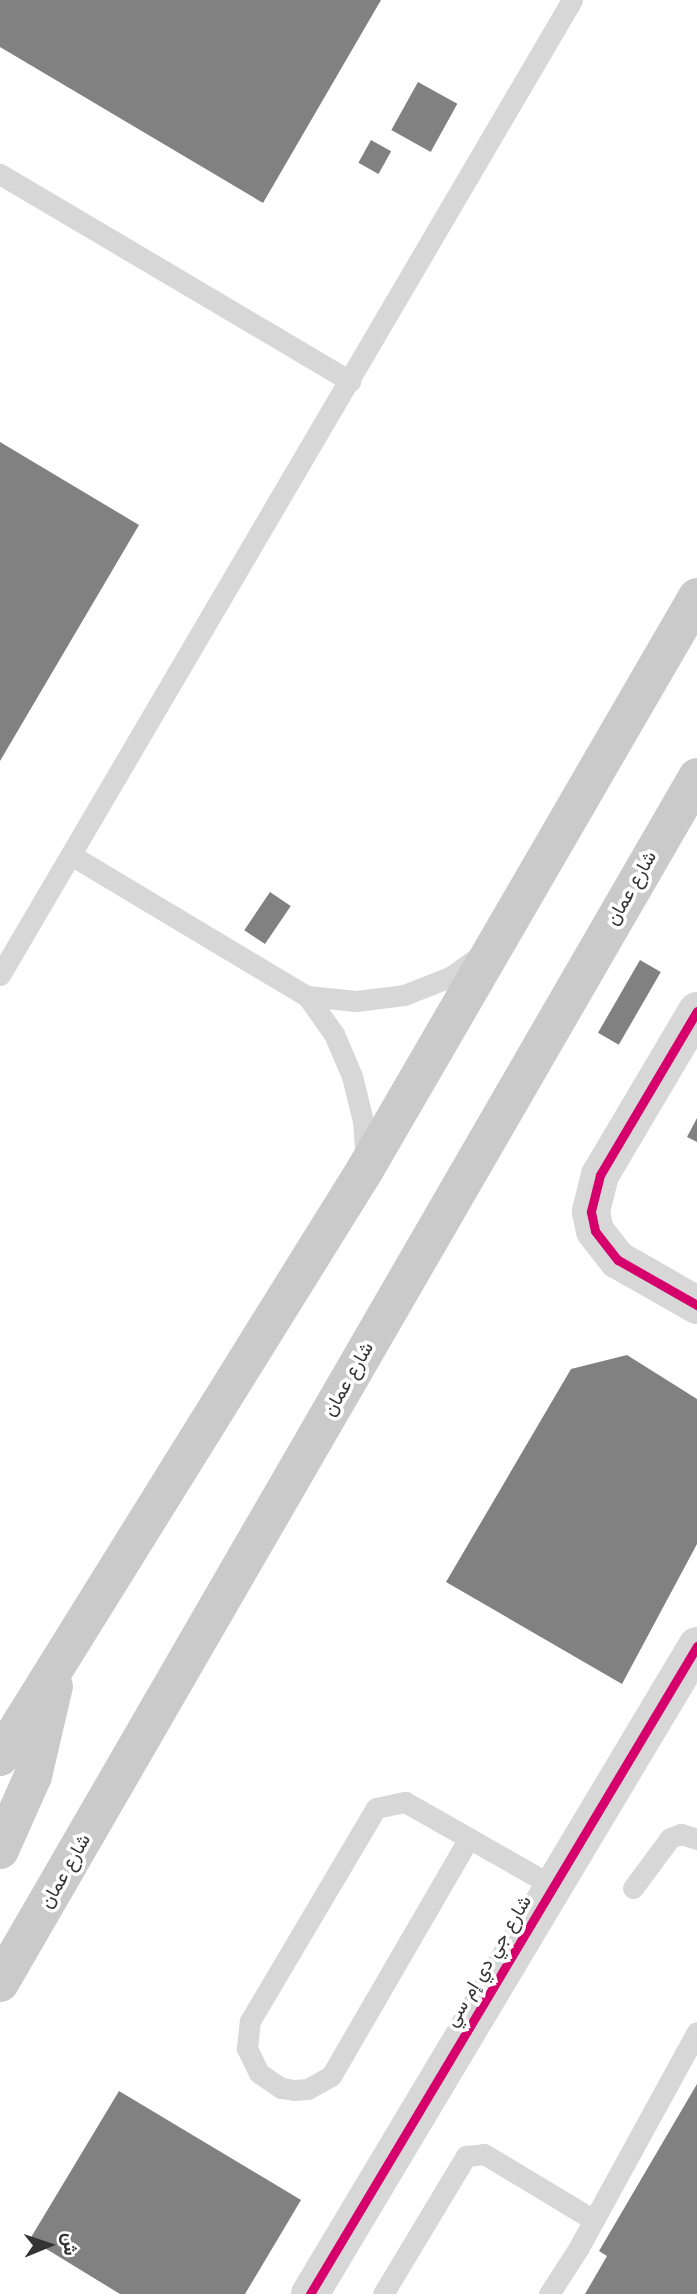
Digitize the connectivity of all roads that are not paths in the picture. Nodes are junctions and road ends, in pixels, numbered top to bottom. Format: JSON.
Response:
{"nodes":[{"id":1,"x":572,"y":0,"type":"edge"},
{"id":2,"x":0,"y":174,"type":"edge"},
{"id":3,"x":349,"y":381,"type":"junction"},
{"id":4,"x":697,"y":597,"type":"edge"},
{"id":5,"x":697,"y":777,"type":"edge"},
{"id":6,"x":71,"y":855,"type":"junction"},
{"id":7,"x":490,"y":949,"type":"junction"},
{"id":8,"x":0,"y":975,"type":"edge"},
{"id":9,"x":307,"y":996,"type":"junction"},
{"id":10,"x":697,"y":1011,"type":"edge"},
{"id":11,"x":366,"y":1168,"type":"junction"},
{"id":12,"x":697,"y":1305,"type":"edge"},
{"id":13,"x":697,"y":1646,"type":"edge"},
{"id":14,"x":59,"y":1660,"type":"junction"},
{"id":15,"x":0,"y":1757,"type":"edge"},
{"id":16,"x":469,"y":1838,"type":"junction"},
{"id":17,"x":697,"y":1839,"type":"edge"},
{"id":18,"x":0,"y":1850,"type":"edge"},
{"id":19,"x":553,"y":1886,"type":"junction"},
{"id":20,"x":633,"y":1888,"type":"dead end"},
{"id":21,"x":0,"y":1983,"type":"edge"},
{"id":22,"x":697,"y":2032,"type":"edge"},
{"id":23,"x":594,"y":2220,"type":"junction"},
{"id":24,"x":310,"y":2294,"type":"edge"},
{"id":25,"x":383,"y":2294,"type":"edge"},
{"id":26,"x":549,"y":2294,"type":"edge"}],
"edges":[{"from":1,"to":3,"type":"lane"},
{"from":2,"to":3,"type":"lane"},
{"from":3,"to":6,"type":"lane"},
{"from":4,"to":7,"type":"main road"},
{"from":5,"to":21,"type":"main road","name":"شارع عمان"},
{"from":6,"to":8,"type":"lane"},
{"from":6,"to":9,"type":"lane"},
{"from":7,"to":9,"type":"lane"},
{"from":7,"to":11,"type":"main road"},
{"from":9,"to":11,"type":"lane"},
{"from":10,"to":12,"type":"street"},
{"from":11,"to":14,"type":"main road"},
{"from":13,"to":19,"type":"street","name":"شارع جي دي إم سي"},
{"from":14,"to":15,"type":"main road"},
{"from":14,"to":18,"type":"main road"},
{"from":16,"to":16,"type":"lane"},
{"from":16,"to":19,"type":"lane"},
{"from":17,"to":20,"type":"lane"},
{"from":19,"to":24,"type":"street","name":"شارع جي دي إم سي"},
{"from":22,"to":23,"type":"lane"},
{"from":23,"to":25,"type":"lane"},
{"from":23,"to":26,"type":"lane"}]}
